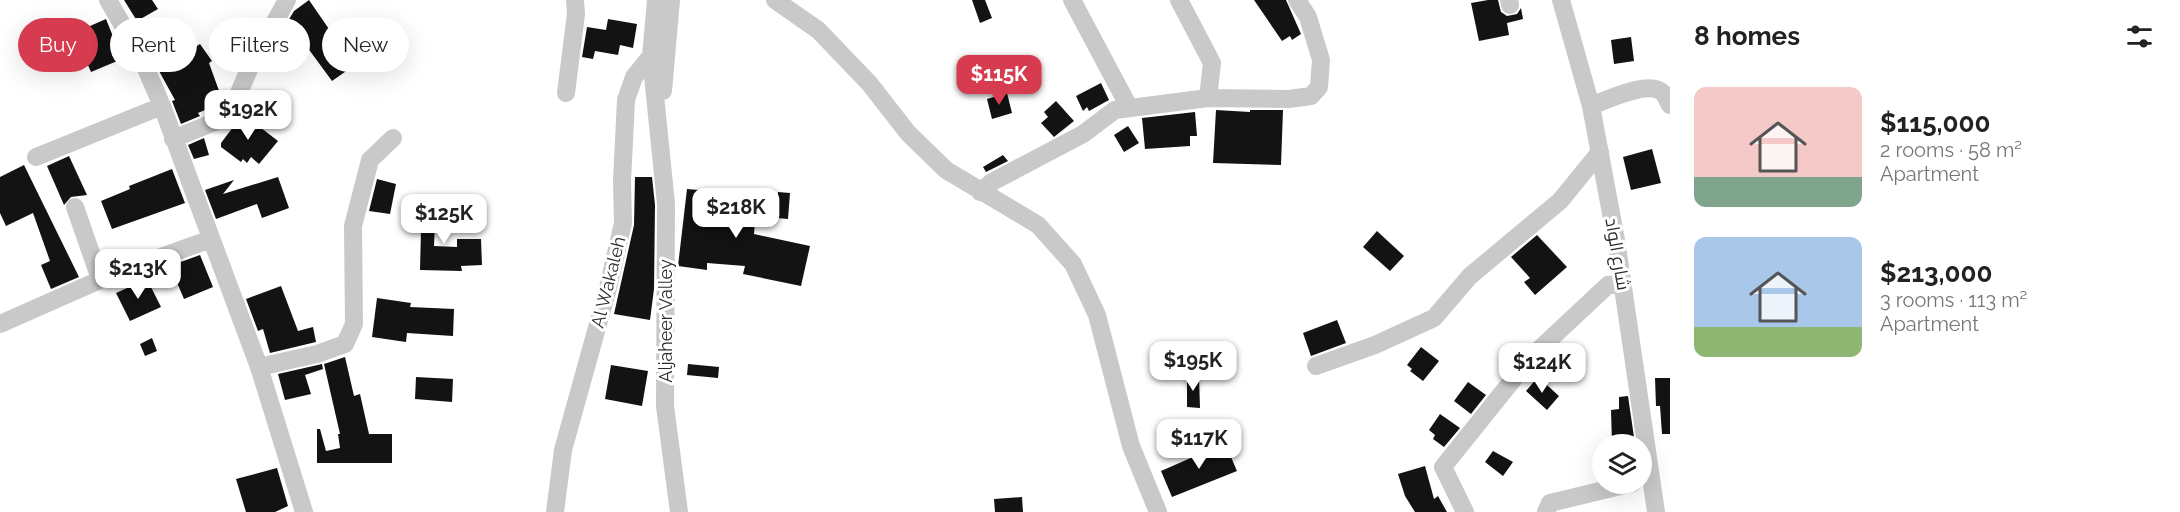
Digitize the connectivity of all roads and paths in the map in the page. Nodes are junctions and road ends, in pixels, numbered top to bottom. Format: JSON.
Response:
{"nodes":[{"id":1,"x":108,"y":0,"type":"edge"},
{"id":2,"x":287,"y":0,"type":"edge"},
{"id":3,"x":575,"y":0,"type":"edge"},
{"id":4,"x":656,"y":0,"type":"edge"},
{"id":5,"x":671,"y":0,"type":"edge"},
{"id":6,"x":775,"y":0,"type":"edge"},
{"id":7,"x":1072,"y":0,"type":"edge"},
{"id":8,"x":1179,"y":0,"type":"edge"},
{"id":9,"x":1297,"y":0,"type":"edge"},
{"id":10,"x":1561,"y":0,"type":"edge"},
{"id":11,"x":651,"y":56,"type":"junction"},
{"id":12,"x":566,"y":93,"type":"dead end"},
{"id":13,"x":1208,"y":98,"type":"junction"},
{"id":14,"x":1670,"y":105,"type":"edge"},
{"id":15,"x":162,"y":106,"type":"junction"},
{"id":16,"x":1129,"y":106,"type":"junction"},
{"id":17,"x":1592,"y":106,"type":"junction"},
{"id":18,"x":660,"y":129,"type":"junction"},
{"id":19,"x":393,"y":138,"type":"dead end"},
{"id":20,"x":173,"y":139,"type":"junction"},
{"id":21,"x":1600,"y":152,"type":"junction"},
{"id":22,"x":36,"y":156,"type":"dead end"},
{"id":23,"x":980,"y":192,"type":"junction"},
{"id":24,"x":75,"y":207,"type":"dead end"},
{"id":25,"x":211,"y":239,"type":"junction"},
{"id":26,"x":100,"y":279,"type":"junction"},
{"id":27,"x":1623,"y":283,"type":"junction"},
{"id":28,"x":0,"y":324,"type":"edge"},
{"id":29,"x":1316,"y":366,"type":"dead end"},
{"id":30,"x":259,"y":367,"type":"junction"},
{"id":31,"x":1637,"y":434,"type":"edge"},
{"id":32,"x":1592,"y":493,"type":"edge"},
{"id":33,"x":1648,"y":494,"type":"edge"},
{"id":34,"x":304,"y":512,"type":"edge"},
{"id":35,"x":555,"y":512,"type":"edge"},
{"id":36,"x":679,"y":512,"type":"edge"},
{"id":37,"x":1158,"y":512,"type":"edge"},
{"id":38,"x":1465,"y":512,"type":"edge"},
{"id":39,"x":1546,"y":512,"type":"edge"},
{"id":40,"x":1656,"y":512,"type":"edge"}],
"edges":[{"from":1,"to":15,"type":"street"},
{"from":2,"to":20,"type":"street"},
{"from":3,"to":12,"type":"street"},
{"from":4,"to":11,"type":"street","name":"Aljaheer Valley"},
{"from":5,"to":18,"type":"street","name":"Aljaheer Valley"},
{"from":6,"to":23,"type":"street"},
{"from":7,"to":16,"type":"street"},
{"from":8,"to":13,"type":"street"},
{"from":9,"to":13,"type":"street"},
{"from":10,"to":17,"type":"street","name":"شارع الواد"},
{"from":11,"to":18,"type":"street","name":"Aljaheer Valley"},
{"from":11,"to":35,"type":"street","name":"Al Wakaleh"},
{"from":13,"to":16,"type":"street"},
{"from":14,"to":17,"type":"street"},
{"from":15,"to":20,"type":"street"},
{"from":15,"to":22,"type":"street"},
{"from":16,"to":23,"type":"street"},
{"from":17,"to":21,"type":"street","name":"شارع الواد"},
{"from":18,"to":36,"type":"street","name":"Aljaheer Valley"},
{"from":19,"to":30,"type":"street"},
{"from":20,"to":25,"type":"street"},
{"from":21,"to":27,"type":"street","name":"شارع الواد"},
{"from":21,"to":29,"type":"street"},
{"from":23,"to":37,"type":"street"},
{"from":24,"to":26,"type":"street"},
{"from":25,"to":26,"type":"street"},
{"from":25,"to":30,"type":"street"},
{"from":26,"to":28,"type":"street"},
{"from":27,"to":31,"type":"street","name":"شارع الواد"},
{"from":27,"to":38,"type":"street"},
{"from":30,"to":34,"type":"street"},
{"from":32,"to":39,"type":"street"},
{"from":33,"to":40,"type":"street","name":"شارع الواد"}]}
